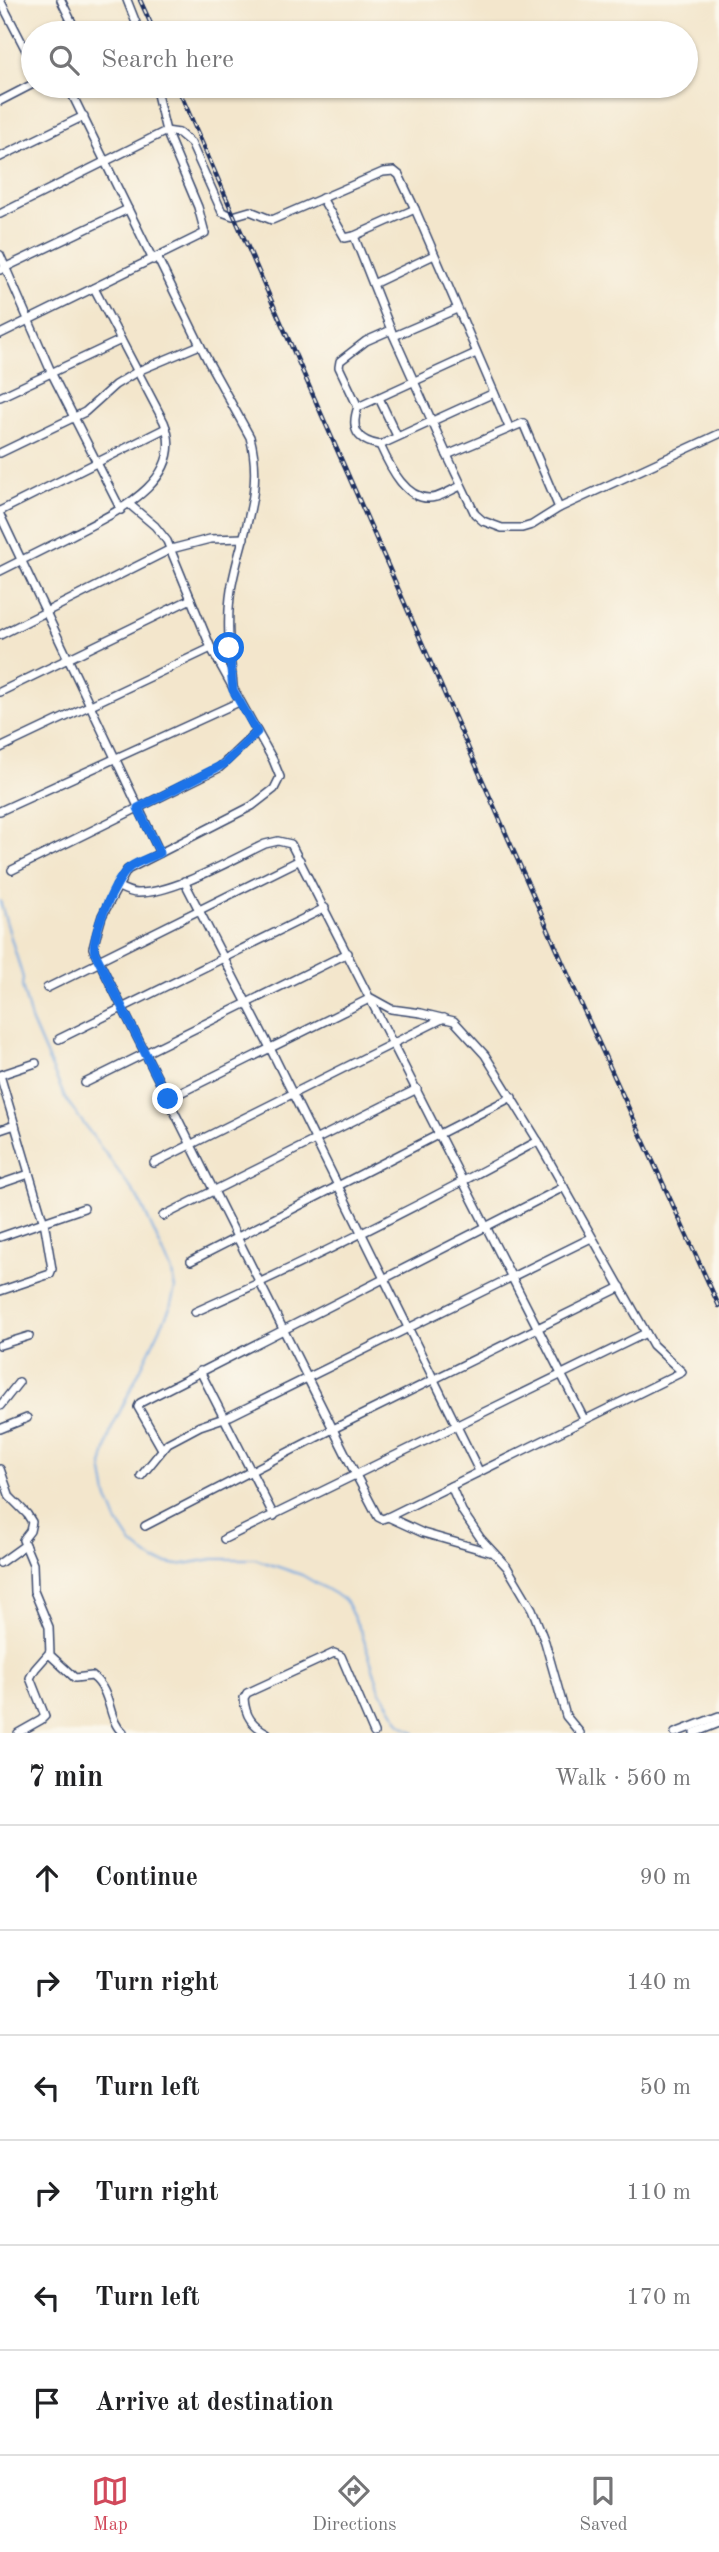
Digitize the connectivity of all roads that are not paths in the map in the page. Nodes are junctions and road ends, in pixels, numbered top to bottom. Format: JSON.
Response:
{"nodes":[{"id":1,"x":0,"y":0,"type":"edge"},
{"id":2,"x":61,"y":0,"type":"edge"},
{"id":3,"x":127,"y":0,"type":"edge"},
{"id":4,"x":71,"y":21,"type":"edge"},
{"id":5,"x":134,"y":21,"type":"edge"},
{"id":6,"x":21,"y":41,"type":"edge"},
{"id":7,"x":21,"y":90,"type":"edge"},
{"id":8,"x":74,"y":98,"type":"edge"},
{"id":9,"x":158,"y":98,"type":"edge"},
{"id":10,"x":0,"y":101,"type":"edge"},
{"id":11,"x":84,"y":116,"type":"junction"},
{"id":12,"x":166,"y":131,"type":"junction"},
{"id":13,"x":0,"y":156,"type":"edge"},
{"id":14,"x":107,"y":162,"type":"junction"},
{"id":15,"x":322,"y":198,"type":"junction"},
{"id":16,"x":128,"y":209,"type":"junction"},
{"id":17,"x":415,"y":209,"type":"junction"},
{"id":18,"x":0,"y":214,"type":"edge"},
{"id":19,"x":354,"y":236,"type":"junction"},
{"id":20,"x":0,"y":255,"type":"edge"},
{"id":21,"x":434,"y":255,"type":"junction"},
{"id":22,"x":155,"y":259,"type":"junction"},
{"id":23,"x":3,"y":269,"type":"edge"},
{"id":24,"x":373,"y":284,"type":"junction"},
{"id":25,"x":94,"y":288,"type":"junction"},
{"id":26,"x":457,"y":309,"type":"junction"},
{"id":27,"x":29,"y":320,"type":"junction"},
{"id":28,"x":392,"y":333,"type":"junction"},
{"id":29,"x":0,"y":334,"type":"edge"},
{"id":30,"x":121,"y":340,"type":"junction"},
{"id":31,"x":200,"y":345,"type":"junction"},
{"id":32,"x":477,"y":353,"type":"junction"},
{"id":33,"x":138,"y":371,"type":"junction"},
{"id":34,"x":52,"y":374,"type":"junction"},
{"id":35,"x":414,"y":382,"type":"junction"},
{"id":36,"x":494,"y":393,"type":"junction"},
{"id":37,"x":0,"y":397,"type":"edge"},
{"id":38,"x":379,"y":398,"type":"junction"},
{"id":39,"x":358,"y":407,"type":"junction"},
{"id":40,"x":75,"y":418,"type":"junction"},
{"id":41,"x":432,"y":421,"type":"junction"},
{"id":42,"x":509,"y":427,"type":"junction"},
{"id":43,"x":166,"y":428,"type":"junction"},
{"id":44,"x":719,"y":434,"type":"edge"},
{"id":45,"x":397,"y":436,"type":"junction"},
{"id":46,"x":380,"y":444,"type":"junction"},
{"id":47,"x":0,"y":453,"type":"edge"},
{"id":48,"x":447,"y":455,"type":"junction"},
{"id":49,"x":99,"y":463,"type":"junction"},
{"id":50,"x":461,"y":486,"type":"junction"},
{"id":51,"x":130,"y":504,"type":"junction"},
{"id":52,"x":559,"y":508,"type":"junction"},
{"id":53,"x":121,"y":510,"type":"junction"},
{"id":54,"x":0,"y":513,"type":"edge"},
{"id":55,"x":244,"y":538,"type":"junction"},
{"id":56,"x":171,"y":549,"type":"junction"},
{"id":57,"x":21,"y":561,"type":"junction"},
{"id":58,"x":0,"y":571,"type":"edge"},
{"id":59,"x":191,"y":599,"type":"junction"},
{"id":60,"x":46,"y":613,"type":"junction"},
{"id":61,"x":0,"y":635,"type":"edge"},
{"id":62,"x":211,"y":648,"type":"junction"},
{"id":63,"x":68,"y":659,"type":"junction"},
{"id":64,"x":233,"y":690,"type":"junction"},
{"id":65,"x":0,"y":692,"type":"edge"},
{"id":66,"x":239,"y":702,"type":"junction"},
{"id":67,"x":90,"y":706,"type":"junction"},
{"id":68,"x":257,"y":732,"type":"junction"},
{"id":69,"x":0,"y":748,"type":"edge"},
{"id":70,"x":115,"y":758,"type":"junction"},
{"id":71,"x":138,"y":808,"type":"junction"},
{"id":72,"x":0,"y":811,"type":"edge"},
{"id":73,"x":160,"y":853,"type":"junction"},
{"id":74,"x":300,"y":860,"type":"junction"},
{"id":75,"x":12,"y":870,"type":"dead end"},
{"id":76,"x":184,"y":881,"type":"junction"},
{"id":77,"x":117,"y":886,"type":"junction"},
{"id":78,"x":325,"y":908,"type":"junction"},
{"id":79,"x":199,"y":911,"type":"junction"},
{"id":80,"x":348,"y":953,"type":"junction"},
{"id":81,"x":223,"y":957,"type":"junction"},
{"id":82,"x":100,"y":961,"type":"junction"},
{"id":83,"x":47,"y":988,"type":"dead end"},
{"id":84,"x":370,"y":998,"type":"junction"},
{"id":85,"x":247,"y":1003,"type":"junction"},
{"id":86,"x":122,"y":1007,"type":"junction"},
{"id":87,"x":444,"y":1018,"type":"junction"},
{"id":88,"x":59,"y":1039,"type":"dead end"},
{"id":89,"x":393,"y":1043,"type":"junction"},
{"id":90,"x":270,"y":1048,"type":"junction"},
{"id":91,"x":146,"y":1053,"type":"junction"},
{"id":92,"x":36,"y":1063,"type":"dead end"},
{"id":93,"x":0,"y":1075,"type":"edge"},
{"id":94,"x":85,"y":1083,"type":"dead end"},
{"id":95,"x":416,"y":1089,"type":"junction"},
{"id":96,"x":292,"y":1094,"type":"junction"},
{"id":97,"x":512,"y":1097,"type":"junction"},
{"id":98,"x":168,"y":1099,"type":"junction"},
{"id":99,"x":15,"y":1125,"type":"junction"},
{"id":100,"x":0,"y":1130,"type":"edge"},
{"id":101,"x":440,"y":1135,"type":"junction"},
{"id":102,"x":315,"y":1141,"type":"junction"},
{"id":103,"x":538,"y":1141,"type":"junction"},
{"id":104,"x":191,"y":1144,"type":"junction"},
{"id":105,"x":154,"y":1163,"type":"dead end"},
{"id":106,"x":29,"y":1174,"type":"junction"},
{"id":107,"x":463,"y":1181,"type":"junction"},
{"id":108,"x":0,"y":1184,"type":"edge"},
{"id":109,"x":338,"y":1186,"type":"junction"},
{"id":110,"x":564,"y":1187,"type":"junction"},
{"id":111,"x":215,"y":1191,"type":"junction"},
{"id":112,"x":84,"y":1209,"type":"dead end"},
{"id":113,"x":163,"y":1216,"type":"dead end"},
{"id":114,"x":44,"y":1222,"type":"junction"},
{"id":115,"x":486,"y":1225,"type":"junction"},
{"id":116,"x":361,"y":1232,"type":"junction"},
{"id":117,"x":0,"y":1237,"type":"edge"},
{"id":118,"x":238,"y":1237,"type":"junction"},
{"id":119,"x":592,"y":1238,"type":"junction"},
{"id":120,"x":191,"y":1261,"type":"dead end"},
{"id":121,"x":383,"y":1278,"type":"junction"},
{"id":122,"x":512,"y":1278,"type":"junction"},
{"id":123,"x":260,"y":1283,"type":"junction"},
{"id":124,"x":621,"y":1287,"type":"junction"},
{"id":125,"x":0,"y":1291,"type":"edge"},
{"id":126,"x":195,"y":1312,"type":"dead end"},
{"id":127,"x":537,"y":1327,"type":"junction"},
{"id":128,"x":283,"y":1329,"type":"junction"},
{"id":129,"x":409,"y":1329,"type":"junction"},
{"id":130,"x":646,"y":1333,"type":"junction"},
{"id":131,"x":29,"y":1336,"type":"dead end"},
{"id":132,"x":0,"y":1345,"type":"edge"},
{"id":133,"x":200,"y":1371,"type":"junction"},
{"id":134,"x":561,"y":1373,"type":"junction"},
{"id":135,"x":308,"y":1378,"type":"junction"},
{"id":136,"x":434,"y":1379,"type":"junction"},
{"id":137,"x":19,"y":1381,"type":"dead end"},
{"id":138,"x":0,"y":1406,"type":"edge"},
{"id":139,"x":27,"y":1418,"type":"dead end"},
{"id":140,"x":225,"y":1419,"type":"junction"},
{"id":141,"x":584,"y":1419,"type":"junction"},
{"id":142,"x":457,"y":1425,"type":"junction"},
{"id":143,"x":0,"y":1429,"type":"edge"},
{"id":144,"x":333,"y":1429,"type":"junction"},
{"id":145,"x":162,"y":1449,"type":"junction"},
{"id":146,"x":0,"y":1469,"type":"edge"},
{"id":147,"x":251,"y":1471,"type":"junction"},
{"id":148,"x":479,"y":1471,"type":"junction"},
{"id":149,"x":356,"y":1475,"type":"junction"},
{"id":150,"x":141,"y":1476,"type":"dead end"},
{"id":151,"x":451,"y":1486,"type":"junction"},
{"id":152,"x":274,"y":1516,"type":"junction"},
{"id":153,"x":388,"y":1517,"type":"junction"},
{"id":154,"x":145,"y":1526,"type":"dead end"},
{"id":155,"x":224,"y":1539,"type":"dead end"},
{"id":156,"x":25,"y":1545,"type":"junction"},
{"id":157,"x":496,"y":1554,"type":"junction"},
{"id":158,"x":0,"y":1563,"type":"edge"},
{"id":159,"x":49,"y":1653,"type":"junction"},
{"id":160,"x":719,"y":1716,"type":"edge"},
{"id":161,"x":719,"y":1723,"type":"edge"},
{"id":162,"x":119,"y":1732,"type":"edge"},
{"id":163,"x":18,"y":1733,"type":"edge"},
{"id":164,"x":267,"y":1733,"type":"edge"},
{"id":165,"x":374,"y":1733,"type":"edge"},
{"id":166,"x":580,"y":1733,"type":"edge"},
{"id":167,"x":675,"y":1733,"type":"edge"},
{"id":168,"x":694,"y":1733,"type":"edge"}],
"edges":[{"from":1,"to":6,"type":"street"},
{"from":2,"to":4,"type":"street"},
{"from":3,"to":5,"type":"street"},
{"from":7,"to":10,"type":"street"},
{"from":8,"to":11,"type":"street"},
{"from":9,"to":12,"type":"street"},
{"from":11,"to":13,"type":"street"},
{"from":11,"to":14,"type":"street"},
{"from":12,"to":14,"type":"street"},
{"from":12,"to":15,"type":"street"},
{"from":12,"to":22,"type":"street"},
{"from":14,"to":16,"type":"street"},
{"from":14,"to":18,"type":"street"},
{"from":15,"to":17,"type":"street"},
{"from":15,"to":19,"type":"street"},
{"from":16,"to":22,"type":"street"},
{"from":16,"to":23,"type":"street"},
{"from":17,"to":19,"type":"street"},
{"from":17,"to":21,"type":"street"},
{"from":19,"to":24,"type":"street"},
{"from":20,"to":23,"type":"street"},
{"from":21,"to":24,"type":"street"},
{"from":21,"to":26,"type":"street"},
{"from":22,"to":25,"type":"street"},
{"from":22,"to":31,"type":"street"},
{"from":23,"to":27,"type":"street"},
{"from":24,"to":28,"type":"street"},
{"from":25,"to":27,"type":"street"},
{"from":25,"to":30,"type":"street"},
{"from":26,"to":28,"type":"street"},
{"from":26,"to":32,"type":"street"},
{"from":27,"to":29,"type":"street"},
{"from":27,"to":34,"type":"street"},
{"from":28,"to":35,"type":"street"},
{"from":28,"to":39,"type":"street"},
{"from":30,"to":33,"type":"street"},
{"from":30,"to":34,"type":"street"},
{"from":31,"to":33,"type":"street"},
{"from":31,"to":55,"type":"street"},
{"from":32,"to":35,"type":"street"},
{"from":32,"to":36,"type":"street"},
{"from":33,"to":40,"type":"street"},
{"from":33,"to":43,"type":"street"},
{"from":34,"to":37,"type":"street"},
{"from":34,"to":40,"type":"street"},
{"from":35,"to":38,"type":"street"},
{"from":35,"to":41,"type":"street"},
{"from":36,"to":41,"type":"street"},
{"from":36,"to":42,"type":"street"},
{"from":38,"to":39,"type":"street"},
{"from":38,"to":45,"type":"street"},
{"from":39,"to":46,"type":"street"},
{"from":40,"to":47,"type":"street"},
{"from":40,"to":49,"type":"street"},
{"from":41,"to":45,"type":"street"},
{"from":41,"to":48,"type":"street"},
{"from":42,"to":48,"type":"street"},
{"from":42,"to":52,"type":"street"},
{"from":43,"to":49,"type":"street"},
{"from":43,"to":51,"type":"street"},
{"from":44,"to":52,"type":"street"},
{"from":45,"to":46,"type":"street"},
{"from":46,"to":50,"type":"street"},
{"from":48,"to":50,"type":"street"},
{"from":49,"to":53,"type":"street"},
{"from":49,"to":54,"type":"street"},
{"from":50,"to":52,"type":"street"},
{"from":51,"to":53,"type":"street"},
{"from":51,"to":56,"type":"street"},
{"from":53,"to":57,"type":"street"},
{"from":54,"to":57,"type":"street"},
{"from":55,"to":56,"type":"street"},
{"from":55,"to":64,"type":"street"},
{"from":56,"to":59,"type":"street"},
{"from":56,"to":60,"type":"street"},
{"from":57,"to":58,"type":"street"},
{"from":57,"to":60,"type":"street"},
{"from":59,"to":62,"type":"street"},
{"from":59,"to":63,"type":"street"},
{"from":60,"to":61,"type":"street"},
{"from":60,"to":63,"type":"street"},
{"from":62,"to":64,"type":"street"},
{"from":62,"to":67,"type":"street"},
{"from":63,"to":65,"type":"street"},
{"from":63,"to":67,"type":"street"},
{"from":64,"to":66,"type":"street"},
{"from":66,"to":68,"type":"street"},
{"from":66,"to":70,"type":"street"},
{"from":67,"to":69,"type":"street"},
{"from":67,"to":70,"type":"street"},
{"from":68,"to":71,"type":"street"},
{"from":68,"to":73,"type":"street"},
{"from":70,"to":71,"type":"street"},
{"from":70,"to":72,"type":"street"},
{"from":71,"to":73,"type":"street"},
{"from":71,"to":75,"type":"street"},
{"from":73,"to":77,"type":"street"},
{"from":74,"to":76,"type":"street"},
{"from":74,"to":78,"type":"street"},
{"from":74,"to":79,"type":"street"},
{"from":76,"to":77,"type":"street"},
{"from":76,"to":79,"type":"street"},
{"from":77,"to":82,"type":"street"},
{"from":78,"to":80,"type":"street"},
{"from":78,"to":81,"type":"street"},
{"from":79,"to":81,"type":"street"},
{"from":79,"to":82,"type":"street"},
{"from":80,"to":84,"type":"street"},
{"from":80,"to":85,"type":"street"},
{"from":81,"to":85,"type":"street"},
{"from":81,"to":86,"type":"street"},
{"from":82,"to":83,"type":"street"},
{"from":82,"to":86,"type":"street"},
{"from":84,"to":87,"type":"street"},
{"from":84,"to":89,"type":"street"},
{"from":84,"to":90,"type":"street"},
{"from":85,"to":90,"type":"street"},
{"from":85,"to":91,"type":"street"},
{"from":86,"to":88,"type":"street"},
{"from":86,"to":91,"type":"street"},
{"from":87,"to":89,"type":"street"},
{"from":87,"to":97,"type":"street"},
{"from":89,"to":95,"type":"street"},
{"from":89,"to":96,"type":"street"},
{"from":90,"to":96,"type":"street"},
{"from":90,"to":98,"type":"street"},
{"from":91,"to":94,"type":"street"},
{"from":91,"to":98,"type":"street"},
{"from":92,"to":93,"type":"street"},
{"from":93,"to":99,"type":"street"},
{"from":95,"to":101,"type":"street"},
{"from":95,"to":102,"type":"street"},
{"from":96,"to":102,"type":"street"},
{"from":96,"to":104,"type":"street"},
{"from":97,"to":101,"type":"street"},
{"from":97,"to":103,"type":"street"},
{"from":98,"to":104,"type":"street"},
{"from":99,"to":100,"type":"street"},
{"from":99,"to":106,"type":"street"},
{"from":101,"to":107,"type":"street"},
{"from":101,"to":109,"type":"street"},
{"from":102,"to":109,"type":"street"},
{"from":102,"to":111,"type":"street"},
{"from":103,"to":107,"type":"street"},
{"from":103,"to":110,"type":"street"},
{"from":104,"to":105,"type":"street"},
{"from":104,"to":111,"type":"street"},
{"from":106,"to":108,"type":"street"},
{"from":106,"to":114,"type":"street"},
{"from":107,"to":115,"type":"street"},
{"from":107,"to":116,"type":"street"},
{"from":109,"to":116,"type":"street"},
{"from":109,"to":118,"type":"street"},
{"from":110,"to":115,"type":"street"},
{"from":110,"to":119,"type":"street"},
{"from":111,"to":113,"type":"street"},
{"from":111,"to":118,"type":"street"},
{"from":112,"to":114,"type":"street"},
{"from":114,"to":117,"type":"street"},
{"from":114,"to":125,"type":"street"},
{"from":115,"to":121,"type":"street"},
{"from":115,"to":122,"type":"street"},
{"from":116,"to":121,"type":"street"},
{"from":116,"to":123,"type":"street"},
{"from":118,"to":120,"type":"street"},
{"from":118,"to":123,"type":"street"},
{"from":119,"to":122,"type":"street"},
{"from":119,"to":124,"type":"street"},
{"from":121,"to":128,"type":"street"},
{"from":121,"to":129,"type":"street"},
{"from":122,"to":127,"type":"street"},
{"from":122,"to":129,"type":"street"},
{"from":123,"to":126,"type":"street"},
{"from":123,"to":128,"type":"street"},
{"from":124,"to":127,"type":"street"},
{"from":124,"to":130,"type":"street"},
{"from":127,"to":134,"type":"street"},
{"from":127,"to":136,"type":"street"},
{"from":128,"to":133,"type":"street"},
{"from":128,"to":135,"type":"street"},
{"from":129,"to":135,"type":"street"},
{"from":129,"to":136,"type":"street"},
{"from":130,"to":134,"type":"street"},
{"from":130,"to":141,"type":"street"},
{"from":131,"to":132,"type":"street"},
{"from":133,"to":140,"type":"street"},
{"from":133,"to":145,"type":"street"},
{"from":134,"to":141,"type":"street"},
{"from":134,"to":142,"type":"street"},
{"from":135,"to":140,"type":"street"},
{"from":135,"to":144,"type":"street"},
{"from":136,"to":142,"type":"street"},
{"from":136,"to":144,"type":"street"},
{"from":137,"to":138,"type":"street"},
{"from":139,"to":143,"type":"street"},
{"from":140,"to":145,"type":"street"},
{"from":140,"to":147,"type":"street"},
{"from":141,"to":148,"type":"street"},
{"from":142,"to":148,"type":"street"},
{"from":142,"to":149,"type":"street"},
{"from":144,"to":147,"type":"street"},
{"from":144,"to":149,"type":"street"},
{"from":145,"to":150,"type":"street"},
{"from":146,"to":156,"type":"street"},
{"from":147,"to":152,"type":"street"},
{"from":147,"to":154,"type":"street"},
{"from":148,"to":151,"type":"street"},
{"from":149,"to":152,"type":"street"},
{"from":149,"to":153,"type":"street"},
{"from":151,"to":153,"type":"street"},
{"from":151,"to":157,"type":"street"},
{"from":152,"to":155,"type":"street"},
{"from":153,"to":157,"type":"street"},
{"from":156,"to":158,"type":"street"},
{"from":156,"to":159,"type":"street"},
{"from":157,"to":166,"type":"street"},
{"from":159,"to":162,"type":"street"},
{"from":159,"to":163,"type":"street"},
{"from":160,"to":167,"type":"street"},
{"from":161,"to":168,"type":"street"},
{"from":164,"to":165,"type":"street"}]}
